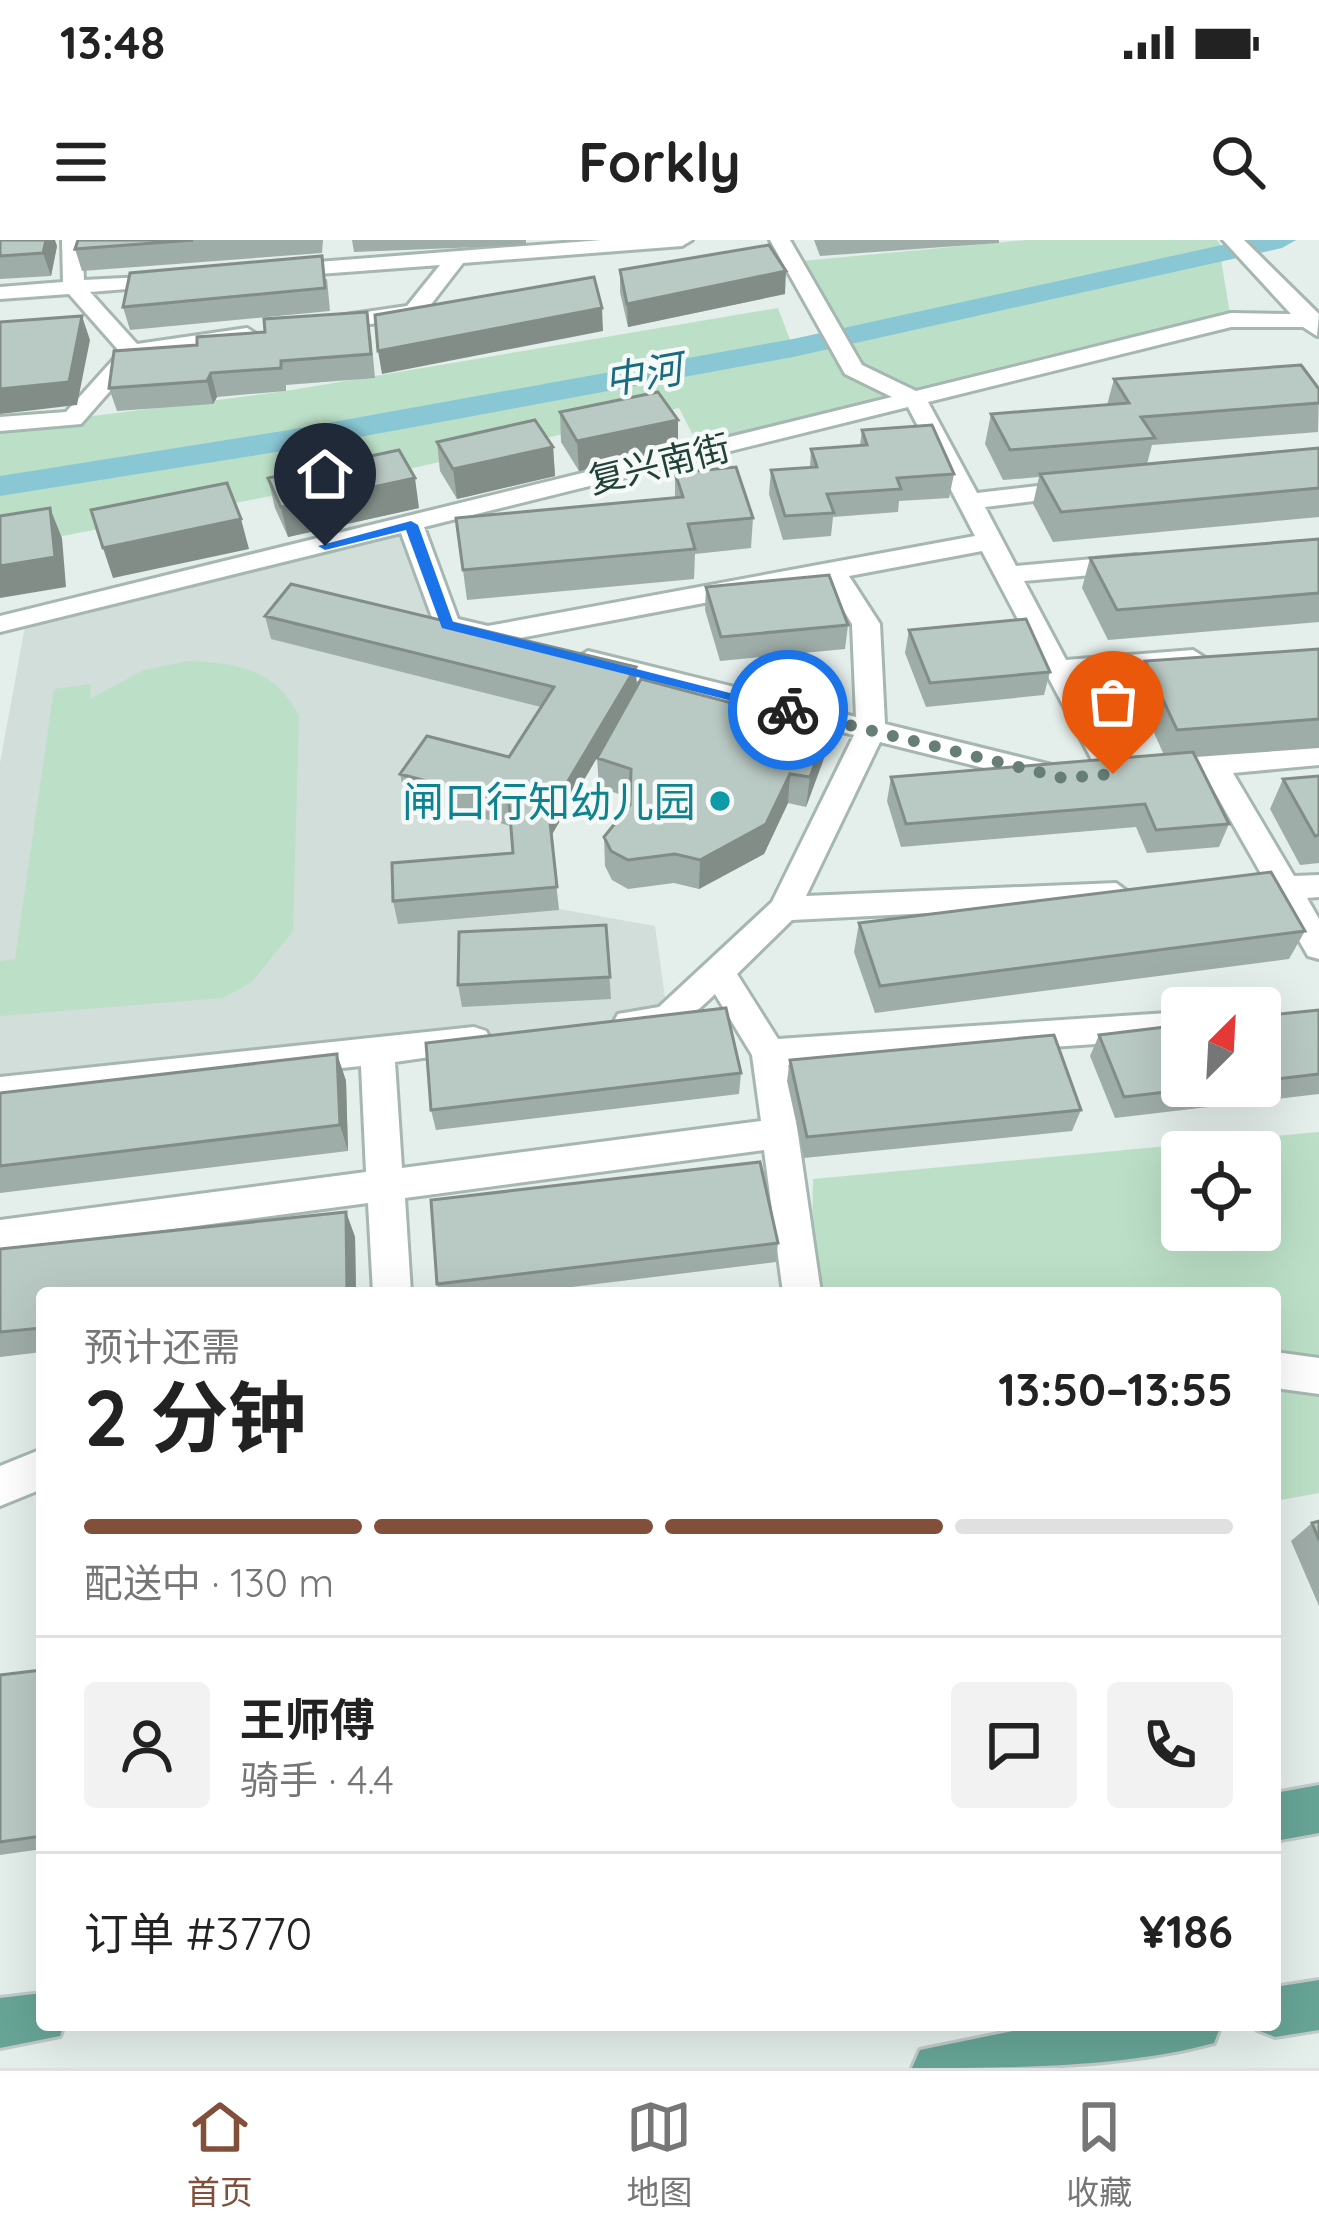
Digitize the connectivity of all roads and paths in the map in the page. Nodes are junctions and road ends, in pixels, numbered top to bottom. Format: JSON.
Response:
{"nodes":[{"id":1,"x":72,"y":240,"type":"edge"},
{"id":2,"x":682,"y":240,"type":"edge"},
{"id":3,"x":780,"y":240,"type":"edge"},
{"id":4,"x":1238,"y":246,"type":"edge"},
{"id":5,"x":456,"y":258,"type":"junction"},
{"id":6,"x":252,"y":274,"type":"edge"},
{"id":7,"x":208,"y":277,"type":"edge"},
{"id":8,"x":74,"y":287,"type":"junction"},
{"id":9,"x":0,"y":293,"type":"edge"},
{"id":10,"x":1317,"y":325,"type":"edge"},
{"id":11,"x":133,"y":352,"type":"junction"},
{"id":12,"x":915,"y":399,"type":"junction"},
{"id":13,"x":0,"y":424,"type":"edge"},
{"id":14,"x":1111,"y":484,"type":"edge"},
{"id":15,"x":972,"y":501,"type":"junction"},
{"id":16,"x":411,"y":525,"type":"junction"},
{"id":17,"x":992,"y":541,"type":"junction"},
{"id":18,"x":1176,"y":560,"type":"edge"},
{"id":19,"x":833,"y":571,"type":"junction"},
{"id":20,"x":1010,"y":574,"type":"junction"},
{"id":21,"x":0,"y":624,"type":"edge"},
{"id":22,"x":488,"y":635,"type":"junction"},
{"id":23,"x":1225,"y":657,"type":"edge"},
{"id":24,"x":1059,"y":669,"type":"junction"},
{"id":25,"x":871,"y":730,"type":"junction"},
{"id":26,"x":1319,"y":755,"type":"edge"},
{"id":27,"x":1213,"y":764,"type":"junction"},
{"id":28,"x":1113,"y":774,"type":"junction"},
{"id":29,"x":1319,"y":886,"type":"edge"},
{"id":30,"x":1285,"y":888,"type":"junction"},
{"id":31,"x":1190,"y":892,"type":"edge"},
{"id":32,"x":1142,"y":894,"type":"edge"},
{"id":33,"x":784,"y":909,"type":"junction"},
{"id":34,"x":1319,"y":947,"type":"edge"},
{"id":35,"x":718,"y":971,"type":"junction"},
{"id":36,"x":601,"y":1026,"type":"edge"},
{"id":37,"x":1161,"y":1026,"type":"edge"},
{"id":38,"x":512,"y":1036,"type":"edge"},
{"id":39,"x":377,"y":1050,"type":"junction"},
{"id":40,"x":769,"y":1053,"type":"junction"},
{"id":41,"x":0,"y":1091,"type":"edge"},
{"id":42,"x":779,"y":1133,"type":"junction"},
{"id":43,"x":386,"y":1189,"type":"junction"},
{"id":44,"x":0,"y":1236,"type":"edge"},
{"id":45,"x":392,"y":1287,"type":"edge"},
{"id":46,"x":801,"y":1287,"type":"edge"},
{"id":47,"x":1281,"y":1371,"type":"edge"},
{"id":48,"x":1319,"y":1376,"type":"edge"},
{"id":49,"x":36,"y":1471,"type":"edge"},
{"id":50,"x":0,"y":1486,"type":"edge"},
{"id":51,"x":1319,"y":1809,"type":"edge"},
{"id":52,"x":1281,"y":1816,"type":"edge"},
{"id":53,"x":1319,"y":2005,"type":"edge"},
{"id":54,"x":1281,"y":2011,"type":"edge"},
{"id":55,"x":36,"y":2019,"type":"edge"},
{"id":56,"x":0,"y":2024,"type":"edge"},
{"id":57,"x":1160,"y":2031,"type":"edge"},
{"id":58,"x":938,"y":2068,"type":"edge"}],
"edges":[{"from":1,"to":8,"type":"street"},
{"from":2,"to":5,"type":"street"},
{"from":3,"to":12,"type":"street"},
{"from":4,"to":10,"type":"street"},
{"from":5,"to":6,"type":"street"},
{"from":5,"to":11,"type":"street"},
{"from":7,"to":8,"type":"street"},
{"from":8,"to":9,"type":"street"},
{"from":8,"to":11,"type":"street"},
{"from":10,"to":12,"type":"street","name":"复兴南街"},
{"from":11,"to":13,"type":"street"},
{"from":12,"to":15,"type":"street"},
{"from":12,"to":16,"type":"street","name":"复兴南街"},
{"from":14,"to":15,"type":"street"},
{"from":15,"to":17,"type":"street"},
{"from":16,"to":21,"type":"street","name":"复兴南街"},
{"from":16,"to":22,"type":"street"},
{"from":17,"to":19,"type":"street"},
{"from":17,"to":20,"type":"street"},
{"from":18,"to":20,"type":"street"},
{"from":19,"to":22,"type":"street"},
{"from":19,"to":25,"type":"street"},
{"from":20,"to":24,"type":"street"},
{"from":22,"to":25,"type":"street"},
{"from":23,"to":24,"type":"street"},
{"from":24,"to":28,"type":"street"},
{"from":25,"to":28,"type":"street"},
{"from":25,"to":33,"type":"street"},
{"from":26,"to":27,"type":"street"},
{"from":27,"to":28,"type":"street"},
{"from":27,"to":30,"type":"street"},
{"from":29,"to":30,"type":"street"},
{"from":30,"to":31,"type":"street"},
{"from":30,"to":34,"type":"street"},
{"from":32,"to":33,"type":"street"},
{"from":33,"to":35,"type":"street"},
{"from":35,"to":36,"type":"street"},
{"from":35,"to":40,"type":"street"},
{"from":37,"to":40,"type":"street"},
{"from":38,"to":39,"type":"street"},
{"from":39,"to":41,"type":"street"},
{"from":39,"to":43,"type":"street"},
{"from":40,"to":42,"type":"street"},
{"from":42,"to":43,"type":"street"},
{"from":42,"to":46,"type":"street"},
{"from":43,"to":44,"type":"street"},
{"from":43,"to":45,"type":"street"},
{"from":47,"to":48,"type":"street"},
{"from":49,"to":50,"type":"street"},
{"from":51,"to":52,"type":"main road"},
{"from":53,"to":54,"type":"main road"},
{"from":55,"to":56,"type":"main road"},
{"from":57,"to":58,"type":"main road"}]}
